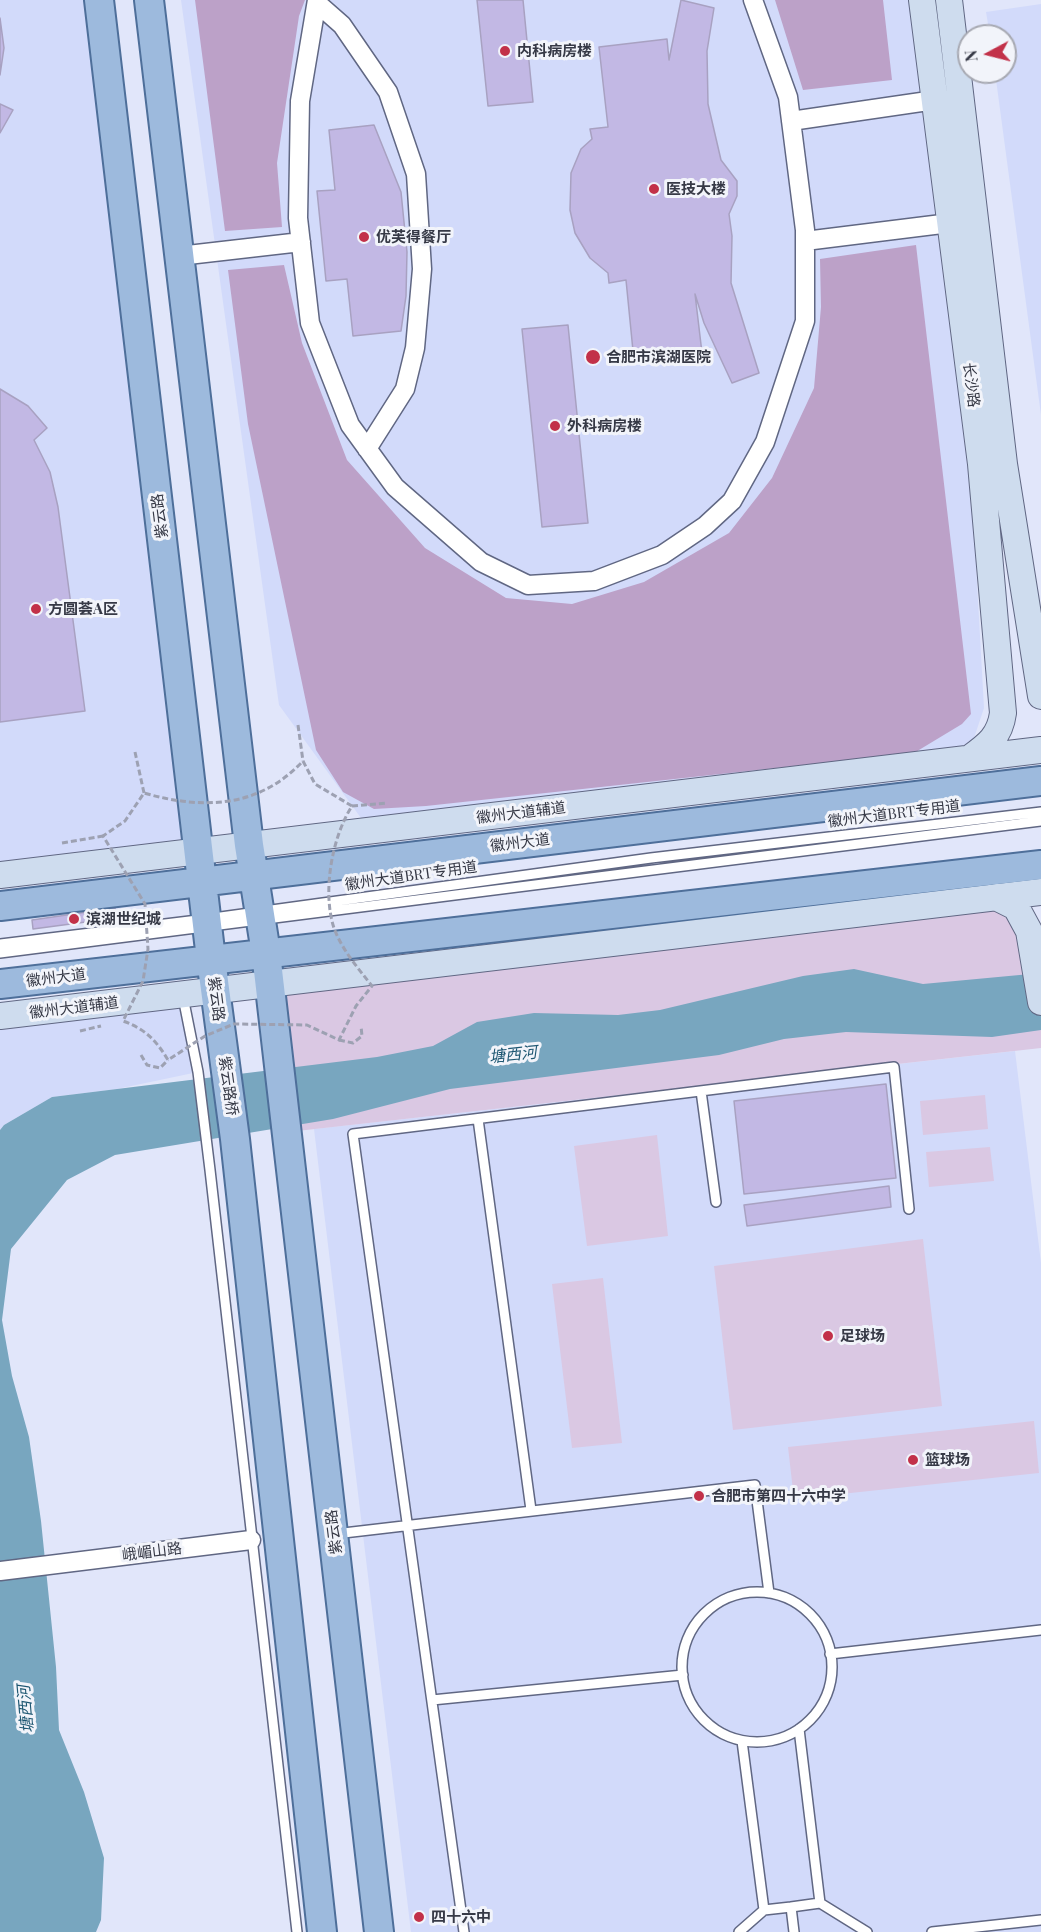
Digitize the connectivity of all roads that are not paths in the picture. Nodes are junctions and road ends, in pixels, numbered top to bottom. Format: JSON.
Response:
{"nodes":[{"id":1,"x":99,"y":0,"type":"edge"},
{"id":2,"x":149,"y":0,"type":"edge"},
{"id":3,"x":753,"y":0,"type":"edge"},
{"id":4,"x":922,"y":0,"type":"edge"},
{"id":5,"x":949,"y":0,"type":"edge"},
{"id":6,"x":317,"y":1,"type":"edge"},
{"id":7,"x":935,"y":100,"type":"junction"},
{"id":8,"x":791,"y":121,"type":"junction"},
{"id":9,"x":951,"y":223,"type":"junction"},
{"id":10,"x":805,"y":241,"type":"junction"},
{"id":11,"x":301,"y":242,"type":"junction"},
{"id":12,"x":179,"y":256,"type":"junction"},
{"id":13,"x":368,"y":449,"type":"junction"},
{"id":14,"x":1041,"y":696,"type":"edge"},
{"id":15,"x":1041,"y":750,"type":"edge"},
{"id":16,"x":970,"y":758,"type":"junction"},
{"id":17,"x":1041,"y":781,"type":"edge"},
{"id":18,"x":1041,"y":812,"type":"edge"},
{"id":19,"x":1041,"y":821,"type":"edge"},
{"id":20,"x":249,"y":845,"type":"junction"},
{"id":21,"x":199,"y":851,"type":"junction"},
{"id":22,"x":1041,"y":865,"type":"edge"},
{"id":23,"x":0,"y":875,"type":"edge"},
{"id":24,"x":253,"y":877,"type":"junction"},
{"id":25,"x":202,"y":882,"type":"junction"},
{"id":26,"x":1041,"y":892,"type":"edge"},
{"id":27,"x":996,"y":897,"type":"junction"},
{"id":28,"x":0,"y":906,"type":"edge"},
{"id":29,"x":260,"y":917,"type":"junction"},
{"id":30,"x":207,"y":923,"type":"junction"},
{"id":31,"x":0,"y":944,"type":"edge"},
{"id":32,"x":0,"y":953,"type":"edge"},
{"id":33,"x":266,"y":953,"type":"junction"},
{"id":34,"x":211,"y":959,"type":"junction"},
{"id":35,"x":0,"y":984,"type":"edge"},
{"id":36,"x":269,"y":984,"type":"junction"},
{"id":37,"x":215,"y":991,"type":"junction"},
{"id":38,"x":183,"y":994,"type":"junction"},
{"id":39,"x":1041,"y":1002,"type":"edge"},
{"id":40,"x":0,"y":1016,"type":"edge"},
{"id":41,"x":220,"y":1033,"type":"joint"},
{"id":42,"x":701,"y":1091,"type":"junction"},
{"id":43,"x":478,"y":1119,"type":"junction"},
{"id":44,"x":716,"y":1202,"type":"dead end"},
{"id":45,"x":909,"y":1209,"type":"dead end"},
{"id":46,"x":531,"y":1510,"type":"junction"},
{"id":47,"x":408,"y":1525,"type":"junction"},
{"id":48,"x":334,"y":1534,"type":"junction"},
{"id":49,"x":250,"y":1540,"type":"junction"},
{"id":50,"x":0,"y":1571,"type":"edge"},
{"id":51,"x":769,"y":1593,"type":"junction"},
{"id":52,"x":1041,"y":1630,"type":"edge"},
{"id":53,"x":830,"y":1654,"type":"junction"},
{"id":54,"x":682,"y":1675,"type":"junction"},
{"id":55,"x":432,"y":1700,"type":"junction"},
{"id":56,"x":799,"y":1729,"type":"junction"},
{"id":57,"x":742,"y":1741,"type":"junction"},
{"id":58,"x":820,"y":1903,"type":"junction"},
{"id":59,"x":791,"y":1907,"type":"junction"},
{"id":60,"x":764,"y":1910,"type":"junction"},
{"id":61,"x":1041,"y":1920,"type":"edge"},
{"id":62,"x":297,"y":1932,"type":"edge"},
{"id":63,"x":322,"y":1932,"type":"edge"},
{"id":64,"x":380,"y":1932,"type":"edge"},
{"id":65,"x":464,"y":1932,"type":"edge"},
{"id":66,"x":739,"y":1932,"type":"edge"},
{"id":67,"x":794,"y":1932,"type":"edge"},
{"id":68,"x":867,"y":1932,"type":"edge"},
{"id":69,"x":932,"y":1932,"type":"edge"}],
"edges":[{"from":1,"to":21,"type":"main road","name":"紫云路"},
{"from":2,"to":12,"type":"main road"},
{"from":3,"to":8,"type":"street"},
{"from":4,"to":7,"type":"street","name":"长沙路"},
{"from":5,"to":14,"type":"street","name":"长沙路"},
{"from":6,"to":11,"type":"street"},
{"from":6,"to":13,"type":"street"},
{"from":7,"to":8,"type":"street"},
{"from":7,"to":9,"type":"street","name":"长沙路"},
{"from":8,"to":10,"type":"street"},
{"from":9,"to":10,"type":"street"},
{"from":9,"to":16,"type":"street","name":"长沙路"},
{"from":10,"to":13,"type":"street"},
{"from":11,"to":12,"type":"street"},
{"from":11,"to":13,"type":"street"},
{"from":12,"to":20,"type":"main road"},
{"from":15,"to":16,"type":"street","name":"徽州大道辅道"},
{"from":16,"to":20,"type":"street","name":"徽州大道辅道"},
{"from":17,"to":24,"type":"main road","name":"徽州大道"},
{"from":18,"to":29,"type":"lane","name":"徽州大道BRT专用道"},
{"from":19,"to":29,"type":"lane","name":"徽州大道BRT专用道"},
{"from":20,"to":21,"type":"street","name":"徽州大道辅道"},
{"from":20,"to":24,"type":"main road"},
{"from":21,"to":23,"type":"street","name":"徽州大道辅道"},
{"from":21,"to":25,"type":"main road","name":"紫云路"},
{"from":22,"to":33,"type":"main road","name":"徽州大道"},
{"from":24,"to":25,"type":"main road","name":"徽州大道"},
{"from":24,"to":29,"type":"main road"},
{"from":25,"to":28,"type":"main road","name":"徽州大道"},
{"from":25,"to":30,"type":"main road","name":"紫云路"},
{"from":26,"to":27,"type":"street","name":"徽州大道辅道"},
{"from":27,"to":36,"type":"street","name":"徽州大道辅道"},
{"from":27,"to":39,"type":"street"},
{"from":29,"to":30,"type":"lane","name":"徽州大道BRT专用道"},
{"from":29,"to":33,"type":"main road"},
{"from":30,"to":31,"type":"lane","name":"徽州大道BRT专用道"},
{"from":30,"to":32,"type":"lane","name":"徽州大道BRT专用道"},
{"from":30,"to":34,"type":"main road","name":"紫云路"},
{"from":33,"to":34,"type":"main road","name":"徽州大道"},
{"from":33,"to":36,"type":"main road"},
{"from":34,"to":35,"type":"main road","name":"徽州大道"},
{"from":34,"to":37,"type":"main road","name":"紫云路"},
{"from":36,"to":37,"type":"street","name":"徽州大道辅道"},
{"from":36,"to":48,"type":"main road","name":"紫云路"},
{"from":37,"to":38,"type":"street","name":"徽州大道辅道"},
{"from":37,"to":41,"type":"main road","name":"紫云路"},
{"from":38,"to":40,"type":"street","name":"徽州大道辅道"},
{"from":38,"to":49,"type":"lane"},
{"from":41,"to":63,"type":"main road","name":"紫云路桥"},
{"from":42,"to":43,"type":"lane"},
{"from":42,"to":44,"type":"lane"},
{"from":42,"to":45,"type":"lane"},
{"from":43,"to":46,"type":"lane"},
{"from":43,"to":47,"type":"lane"},
{"from":46,"to":47,"type":"lane"},
{"from":46,"to":51,"type":"lane"},
{"from":47,"to":48,"type":"lane"},
{"from":47,"to":55,"type":"lane"},
{"from":48,"to":64,"type":"main road","name":"紫云路"},
{"from":49,"to":50,"type":"street","name":"峨嵋山路"},
{"from":49,"to":62,"type":"lane"},
{"from":51,"to":53,"type":"lane"},
{"from":51,"to":54,"type":"lane"},
{"from":52,"to":53,"type":"lane"},
{"from":53,"to":56,"type":"lane"},
{"from":54,"to":55,"type":"lane"},
{"from":54,"to":57,"type":"lane"},
{"from":55,"to":65,"type":"lane"},
{"from":56,"to":57,"type":"lane"},
{"from":56,"to":58,"type":"lane"},
{"from":57,"to":60,"type":"lane"},
{"from":58,"to":59,"type":"lane"},
{"from":58,"to":68,"type":"lane"},
{"from":59,"to":60,"type":"lane"},
{"from":59,"to":67,"type":"lane"},
{"from":60,"to":66,"type":"lane"},
{"from":61,"to":69,"type":"lane"}]}
